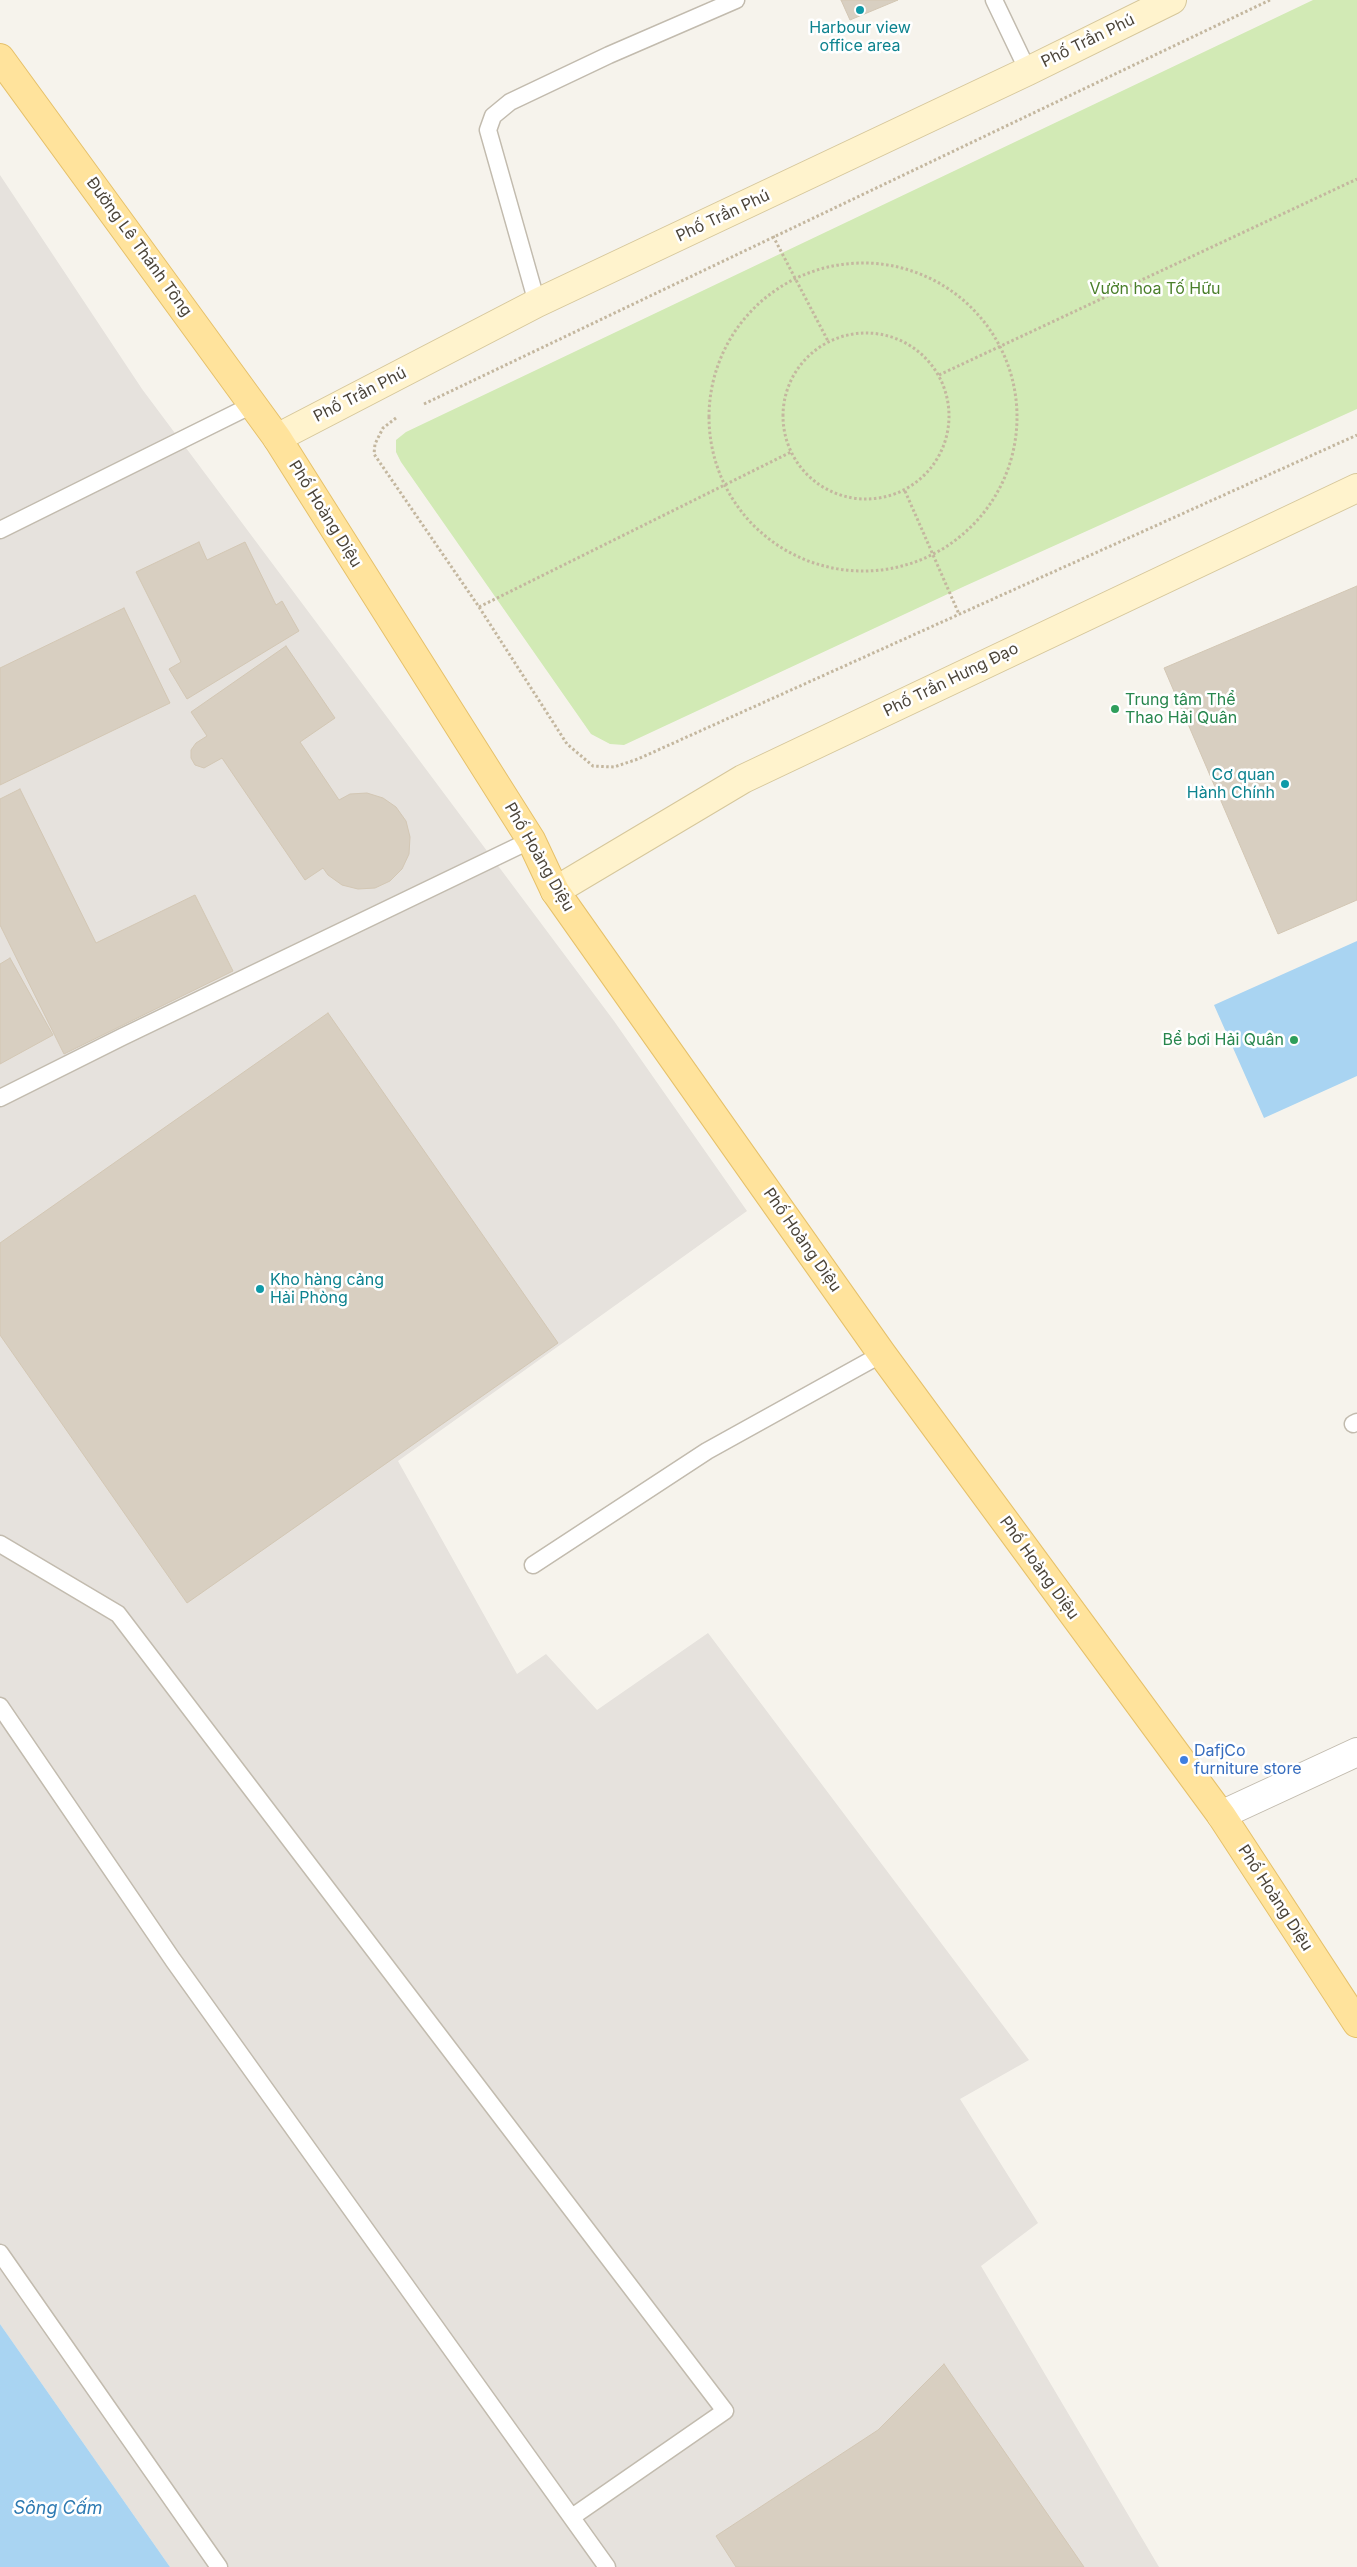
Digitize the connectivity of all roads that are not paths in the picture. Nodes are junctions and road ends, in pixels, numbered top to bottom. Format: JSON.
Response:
{"nodes":[{"id":1,"x":736,"y":0,"type":"edge"},
{"id":2,"x":994,"y":0,"type":"edge"},
{"id":3,"x":1172,"y":0,"type":"edge"},
{"id":4,"x":0,"y":58,"type":"edge"},
{"id":5,"x":1028,"y":71,"type":"junction"},
{"id":6,"x":538,"y":303,"type":"junction"},
{"id":7,"x":254,"y":404,"type":"junction"},
{"id":8,"x":276,"y":438,"type":"junction"},
{"id":9,"x":1357,"y":488,"type":"edge"},
{"id":10,"x":0,"y":530,"type":"edge"},
{"id":11,"x":531,"y":840,"type":"junction"},
{"id":12,"x":555,"y":891,"type":"junction"},
{"id":13,"x":0,"y":1098,"type":"edge"},
{"id":14,"x":882,"y":1354,"type":"junction"},
{"id":15,"x":0,"y":1544,"type":"edge"},
{"id":16,"x":533,"y":1565,"type":"dead end"},
{"id":17,"x":0,"y":1706,"type":"edge"},
{"id":18,"x":1357,"y":1752,"type":"edge"},
{"id":19,"x":1221,"y":1816,"type":"junction"},
{"id":20,"x":1357,"y":2023,"type":"edge"},
{"id":21,"x":0,"y":2253,"type":"edge"},
{"id":22,"x":572,"y":2518,"type":"junction"},
{"id":23,"x":219,"y":2567,"type":"edge"},
{"id":24,"x":607,"y":2567,"type":"edge"}],
"edges":[{"from":1,"to":6,"type":"lane"},
{"from":2,"to":5,"type":"lane"},
{"from":3,"to":5,"type":"main road","name":"Phố Trần Phú"},
{"from":4,"to":7,"type":"main road","name":"Đường Lê Thánh Tông"},
{"from":5,"to":6,"type":"main road","name":"Phố Trần Phú"},
{"from":6,"to":8,"type":"main road","name":"Phố Trần Phú"},
{"from":7,"to":8,"type":"main road","name":"Đường Lê Thánh Tông"},
{"from":7,"to":10,"type":"lane"},
{"from":8,"to":11,"type":"main road","name":"Phố Hoàng Diệu"},
{"from":9,"to":12,"type":"main road","name":"Phố Trần Hưng Đạo"},
{"from":11,"to":12,"type":"main road","name":"Phố Hoàng Diệu"},
{"from":11,"to":13,"type":"lane"},
{"from":12,"to":14,"type":"main road","name":"Phố Hoàng Diệu"},
{"from":14,"to":16,"type":"lane"},
{"from":14,"to":19,"type":"main road","name":"Phố Hoàng Diệu"},
{"from":15,"to":22,"type":"lane"},
{"from":17,"to":22,"type":"lane"},
{"from":18,"to":19,"type":"street"},
{"from":19,"to":20,"type":"main road","name":"Phố Hoàng Diệu"},
{"from":21,"to":23,"type":"lane"},
{"from":22,"to":24,"type":"lane"}]}
